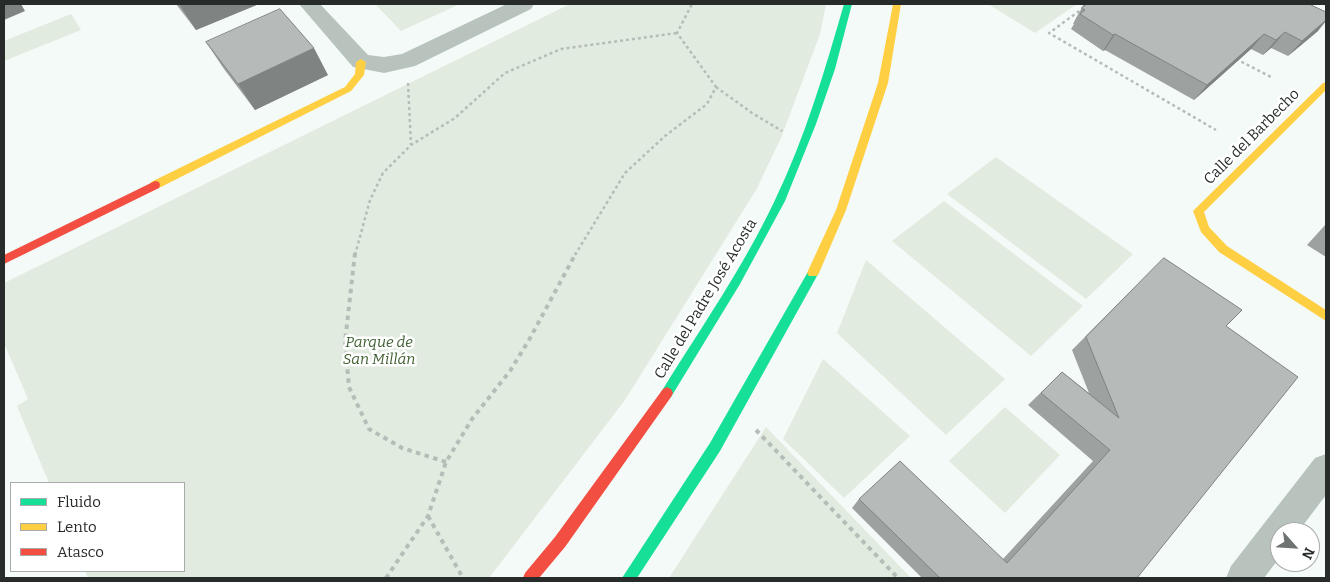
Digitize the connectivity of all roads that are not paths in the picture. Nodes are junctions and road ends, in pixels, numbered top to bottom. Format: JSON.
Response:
{"nodes":[{"id":1,"x":309,"y":4,"type":"edge"},
{"id":2,"x":524,"y":4,"type":"edge"},
{"id":3,"x":848,"y":4,"type":"edge"},
{"id":4,"x":896,"y":4,"type":"edge"},
{"id":5,"x":360,"y":62,"type":"junction"},
{"id":6,"x":1326,"y":85,"type":"edge"},
{"id":7,"x":4,"y":260,"type":"edge"},
{"id":8,"x":1326,"y":316,"type":"edge"},
{"id":9,"x":1326,"y":470,"type":"edge"},
{"id":10,"x":530,"y":578,"type":"edge"},
{"id":11,"x":629,"y":578,"type":"edge"},
{"id":12,"x":1243,"y":578,"type":"edge"}],
"edges":[{"from":1,"to":5,"type":"street"},
{"from":2,"to":5,"type":"street"},
{"from":3,"to":10,"type":"main road","name":"Calle del Padre José Acosta"},
{"from":4,"to":11,"type":"main road"},
{"from":5,"to":7,"type":"main road"},
{"from":6,"to":8,"type":"main road","name":"Calle del Barbecho"},
{"from":9,"to":12,"type":"street"}]}
